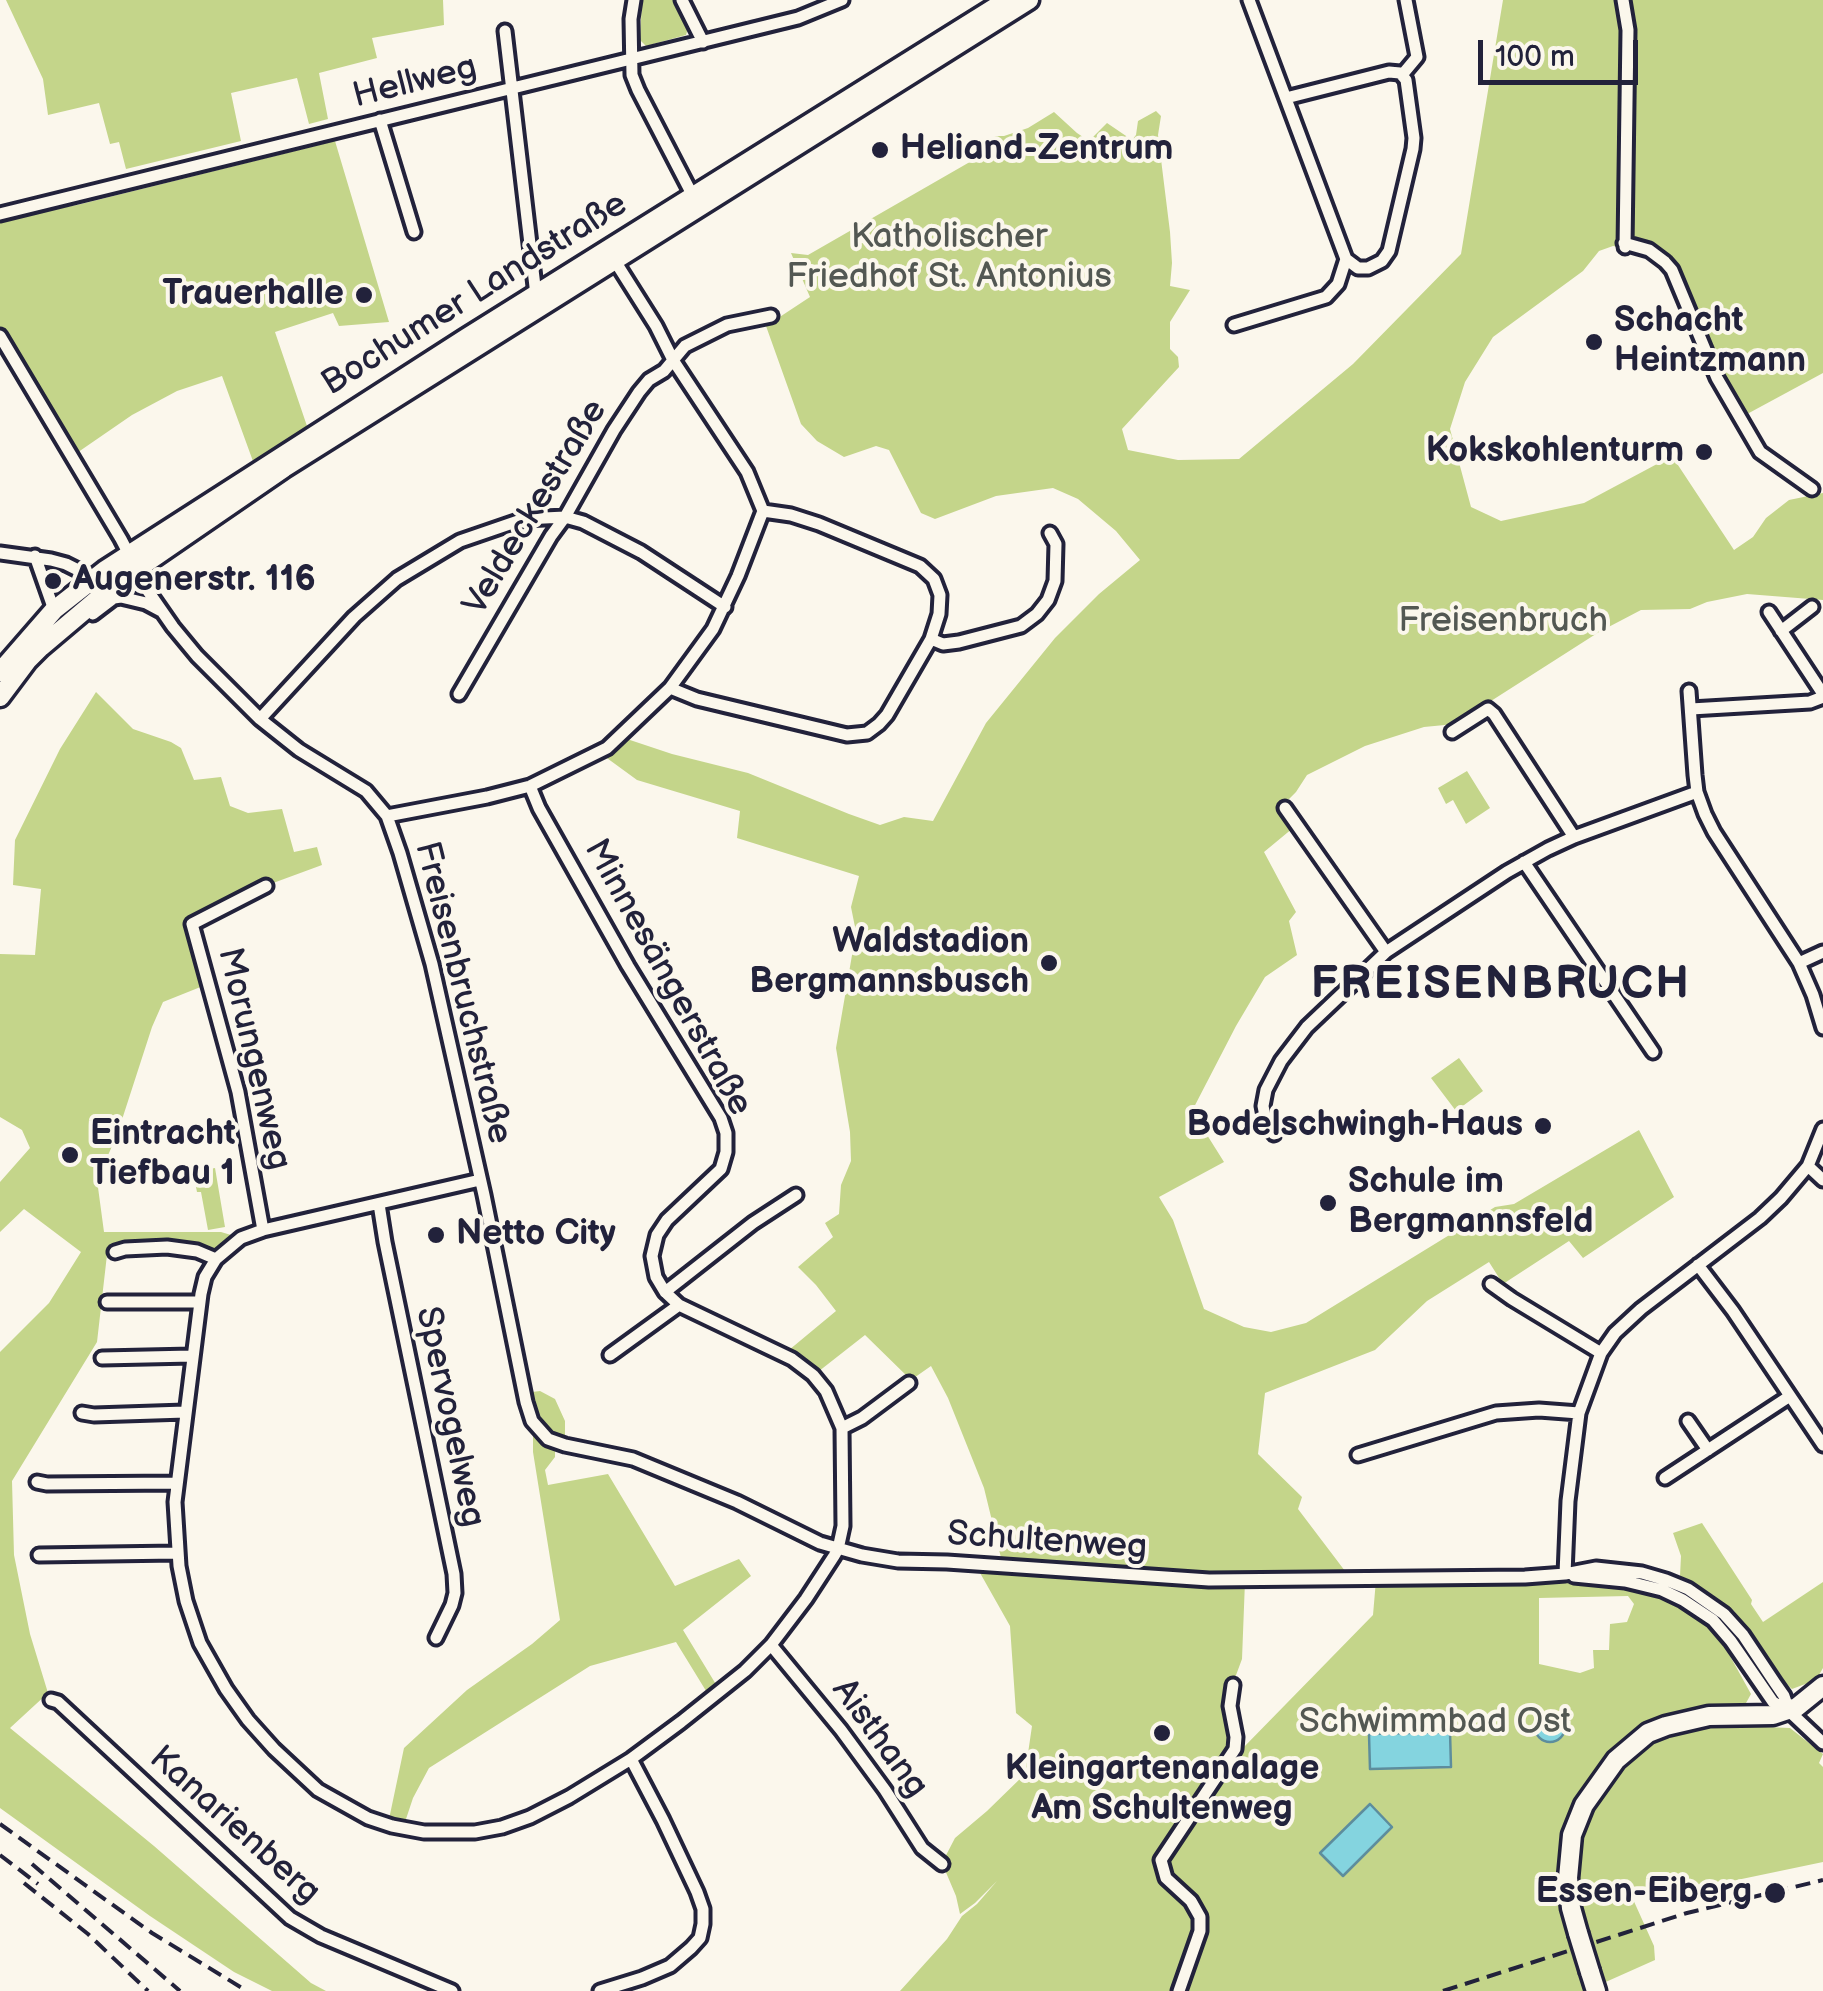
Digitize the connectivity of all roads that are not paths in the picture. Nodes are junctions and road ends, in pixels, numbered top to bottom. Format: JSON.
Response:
{"nodes":[{"id":1,"x":634,"y":0,"type":"edge"},
{"id":2,"x":682,"y":0,"type":"edge"},
{"id":3,"x":842,"y":0,"type":"edge"},
{"id":4,"x":1006,"y":0,"type":"edge"},
{"id":5,"x":1030,"y":0,"type":"edge"},
{"id":6,"x":1248,"y":0,"type":"edge"},
{"id":7,"x":1406,"y":0,"type":"edge"},
{"id":8,"x":1624,"y":0,"type":"edge"},
{"id":9,"x":504,"y":31,"type":"dead end"},
{"id":10,"x":704,"y":42,"type":"junction"},
{"id":11,"x":631,"y":60,"type":"junction"},
{"id":12,"x":1402,"y":74,"type":"junction"},
{"id":13,"x":510,"y":89,"type":"junction"},
{"id":14,"x":1286,"y":98,"type":"junction"},
{"id":15,"x":380,"y":120,"type":"junction"},
{"id":16,"x":697,"y":202,"type":"junction"},
{"id":17,"x":0,"y":214,"type":"edge"},
{"id":18,"x":414,"y":232,"type":"dead end"},
{"id":19,"x":1346,"y":259,"type":"junction"},
{"id":20,"x":615,"y":261,"type":"junction"},
{"id":21,"x":536,"y":294,"type":"junction"},
{"id":22,"x":771,"y":316,"type":"dead end"},
{"id":23,"x":1234,"y":325,"type":"dead end"},
{"id":24,"x":0,"y":336,"type":"edge"},
{"id":25,"x":673,"y":360,"type":"junction"},
{"id":26,"x":1812,"y":489,"type":"dead end"},
{"id":27,"x":763,"y":511,"type":"junction"},
{"id":28,"x":565,"y":517,"type":"junction"},
{"id":29,"x":1050,"y":533,"type":"dead end"},
{"id":30,"x":0,"y":553,"type":"edge"},
{"id":31,"x":35,"y":556,"type":"junction"},
{"id":32,"x":133,"y":561,"type":"junction"},
{"id":33,"x":94,"y":578,"type":"junction"},
{"id":34,"x":724,"y":607,"type":"junction"},
{"id":35,"x":1812,"y":607,"type":"dead end"},
{"id":36,"x":54,"y":610,"type":"junction"},
{"id":37,"x":163,"y":612,"type":"junction"},
{"id":38,"x":1769,"y":612,"type":"dead end"},
{"id":39,"x":70,"y":622,"type":"junction"},
{"id":40,"x":1782,"y":632,"type":"junction"},
{"id":41,"x":931,"y":639,"type":"junction"},
{"id":42,"x":0,"y":672,"type":"edge"},
{"id":43,"x":670,"y":688,"type":"junction"},
{"id":44,"x":1689,"y":691,"type":"dead end"},
{"id":45,"x":459,"y":694,"type":"dead end"},
{"id":46,"x":1823,"y":696,"type":"edge"},
{"id":47,"x":0,"y":697,"type":"edge"},
{"id":48,"x":1691,"y":709,"type":"junction"},
{"id":49,"x":260,"y":720,"type":"junction"},
{"id":50,"x":1452,"y":732,"type":"dead end"},
{"id":51,"x":530,"y":786,"type":"junction"},
{"id":52,"x":1697,"y":792,"type":"junction"},
{"id":53,"x":1285,"y":808,"type":"dead end"},
{"id":54,"x":386,"y":816,"type":"junction"},
{"id":55,"x":1574,"y":836,"type":"junction"},
{"id":56,"x":1524,"y":862,"type":"junction"},
{"id":57,"x":266,"y":886,"type":"dead end"},
{"id":58,"x":1386,"y":952,"type":"junction"},
{"id":59,"x":1823,"y":952,"type":"edge"},
{"id":60,"x":1798,"y":963,"type":"junction"},
{"id":61,"x":1823,"y":1028,"type":"edge"},
{"id":62,"x":1653,"y":1052,"type":"dead end"},
{"id":63,"x":1823,"y":1129,"type":"edge"},
{"id":64,"x":1274,"y":1134,"type":"dead end"},
{"id":65,"x":1808,"y":1166,"type":"junction"},
{"id":66,"x":480,"y":1180,"type":"junction"},
{"id":67,"x":1823,"y":1180,"type":"edge"},
{"id":68,"x":796,"y":1196,"type":"dead end"},
{"id":69,"x":379,"y":1204,"type":"junction"},
{"id":70,"x":263,"y":1230,"type":"junction"},
{"id":71,"x":115,"y":1252,"type":"dead end"},
{"id":72,"x":216,"y":1259,"type":"junction"},
{"id":73,"x":1698,"y":1265,"type":"junction"},
{"id":74,"x":1491,"y":1284,"type":"dead end"},
{"id":75,"x":665,"y":1292,"type":"junction"},
{"id":76,"x":107,"y":1302,"type":"dead end"},
{"id":77,"x":200,"y":1302,"type":"junction"},
{"id":78,"x":680,"y":1305,"type":"junction"},
{"id":79,"x":1601,"y":1353,"type":"junction"},
{"id":80,"x":610,"y":1355,"type":"dead end"},
{"id":81,"x":192,"y":1356,"type":"junction"},
{"id":82,"x":102,"y":1358,"type":"dead end"},
{"id":83,"x":909,"y":1384,"type":"dead end"},
{"id":84,"x":1790,"y":1396,"type":"junction"},
{"id":85,"x":185,"y":1412,"type":"junction"},
{"id":86,"x":82,"y":1413,"type":"dead end"},
{"id":87,"x":1578,"y":1413,"type":"junction"},
{"id":88,"x":1688,"y":1420,"type":"dead end"},
{"id":89,"x":842,"y":1428,"type":"junction"},
{"id":90,"x":548,"y":1439,"type":"joint"},
{"id":91,"x":1823,"y":1445,"type":"edge"},
{"id":92,"x":1708,"y":1450,"type":"junction"},
{"id":93,"x":1358,"y":1455,"type":"dead end"},
{"id":94,"x":1665,"y":1478,"type":"dead end"},
{"id":95,"x":37,"y":1482,"type":"dead end"},
{"id":96,"x":177,"y":1484,"type":"junction"},
{"id":97,"x":838,"y":1549,"type":"junction"},
{"id":98,"x":176,"y":1553,"type":"junction"},
{"id":99,"x":39,"y":1555,"type":"dead end"},
{"id":100,"x":1564,"y":1574,"type":"junction"},
{"id":101,"x":436,"y":1638,"type":"dead end"},
{"id":102,"x":771,"y":1645,"type":"junction"},
{"id":103,"x":1233,"y":1686,"type":"dead end"},
{"id":104,"x":1823,"y":1686,"type":"edge"},
{"id":105,"x":51,"y":1700,"type":"dead end"},
{"id":106,"x":1788,"y":1710,"type":"junction"},
{"id":107,"x":1823,"y":1743,"type":"edge"},
{"id":108,"x":631,"y":1759,"type":"junction"},
{"id":109,"x":942,"y":1864,"type":"dead end"},
{"id":110,"x":452,"y":1991,"type":"edge"},
{"id":111,"x":600,"y":1991,"type":"edge"},
{"id":112,"x":1179,"y":1991,"type":"edge"},
{"id":113,"x":1596,"y":1991,"type":"edge"}],
"edges":[{"from":1,"to":11,"type":"street"},
{"from":2,"to":10,"type":"street"},
{"from":3,"to":10,"type":"street","name":"Hellweg"},
{"from":4,"to":16,"type":"main road","name":"Bochumer Landstraße"},
{"from":5,"to":16,"type":"main road","name":"Bochumer Landstraße"},
{"from":6,"to":14,"type":"street"},
{"from":7,"to":12,"type":"street"},
{"from":8,"to":26,"type":"street"},
{"from":9,"to":13,"type":"street"},
{"from":10,"to":11,"type":"street","name":"Hellweg"},
{"from":11,"to":13,"type":"street","name":"Hellweg"},
{"from":11,"to":16,"type":"street"},
{"from":12,"to":14,"type":"street"},
{"from":12,"to":19,"type":"street"},
{"from":13,"to":15,"type":"street","name":"Hellweg"},
{"from":13,"to":21,"type":"street"},
{"from":14,"to":19,"type":"street"},
{"from":15,"to":17,"type":"street","name":"Hellweg"},
{"from":15,"to":18,"type":"street"},
{"from":16,"to":20,"type":"main road","name":"Bochumer Landstraße"},
{"from":16,"to":21,"type":"main road","name":"Bochumer Landstraße"},
{"from":19,"to":23,"type":"street"},
{"from":20,"to":25,"type":"street"},
{"from":20,"to":32,"type":"main road","name":"Bochumer Landstraße"},
{"from":21,"to":32,"type":"main road","name":"Bochumer Landstraße"},
{"from":22,"to":25,"type":"street","name":"Veldeckestraße"},
{"from":24,"to":32,"type":"street","name":"Freisenbruchstraße"},
{"from":25,"to":27,"type":"street"},
{"from":25,"to":28,"type":"street","name":"Veldeckestraße"},
{"from":27,"to":34,"type":"street"},
{"from":27,"to":41,"type":"street"},
{"from":28,"to":34,"type":"street"},
{"from":28,"to":45,"type":"street","name":"Veldeckestraße"},
{"from":28,"to":49,"type":"street"},
{"from":29,"to":41,"type":"street"},
{"from":30,"to":31,"type":"street"},
{"from":31,"to":33,"type":"street"},
{"from":31,"to":36,"type":"street"},
{"from":32,"to":33,"type":"main road","name":"Bochumer Landstraße"},
{"from":32,"to":37,"type":"street","name":"Freisenbruchstraße"},
{"from":32,"to":39,"type":"main road","name":"Bochumer Landstraße"},
{"from":33,"to":36,"type":"main road","name":"Bochumer Landstraße"},
{"from":34,"to":43,"type":"street"},
{"from":35,"to":40,"type":"street"},
{"from":36,"to":42,"type":"main road","name":"Bochumer Landstraße"},
{"from":37,"to":39,"type":"street","name":"Bochumer Landstraße"},
{"from":37,"to":49,"type":"street","name":"Freisenbruchstraße"},
{"from":38,"to":40,"type":"street"},
{"from":39,"to":47,"type":"main road","name":"Bochumer Landstraße"},
{"from":40,"to":46,"type":"street"},
{"from":41,"to":43,"type":"street"},
{"from":43,"to":51,"type":"street"},
{"from":44,"to":48,"type":"street"},
{"from":46,"to":48,"type":"street"},
{"from":48,"to":52,"type":"street"},
{"from":49,"to":54,"type":"street","name":"Freisenbruchstraße"},
{"from":50,"to":55,"type":"street"},
{"from":51,"to":54,"type":"street"},
{"from":51,"to":75,"type":"street","name":"Minnesängerstraße"},
{"from":52,"to":55,"type":"street"},
{"from":52,"to":60,"type":"street"},
{"from":53,"to":58,"type":"street"},
{"from":54,"to":66,"type":"street","name":"Freisenbruchstraße"},
{"from":55,"to":56,"type":"street"},
{"from":56,"to":58,"type":"street"},
{"from":56,"to":62,"type":"street"},
{"from":57,"to":70,"type":"street","name":"Morungenweg"},
{"from":58,"to":64,"type":"street"},
{"from":59,"to":60,"type":"street"},
{"from":60,"to":61,"type":"street"},
{"from":63,"to":65,"type":"street"},
{"from":65,"to":67,"type":"street"},
{"from":65,"to":73,"type":"street"},
{"from":66,"to":69,"type":"street"},
{"from":66,"to":90,"type":"street","name":"Freisenbruchstraße"},
{"from":68,"to":75,"type":"street"},
{"from":69,"to":70,"type":"street"},
{"from":69,"to":101,"type":"street","name":"Spervogelweg"},
{"from":70,"to":72,"type":"street"},
{"from":71,"to":72,"type":"street"},
{"from":72,"to":77,"type":"street"},
{"from":73,"to":79,"type":"street"},
{"from":73,"to":84,"type":"street"},
{"from":74,"to":79,"type":"street"},
{"from":75,"to":78,"type":"street"},
{"from":76,"to":77,"type":"street"},
{"from":77,"to":81,"type":"street"},
{"from":78,"to":80,"type":"street"},
{"from":78,"to":89,"type":"street"},
{"from":79,"to":87,"type":"street"},
{"from":81,"to":82,"type":"street"},
{"from":81,"to":85,"type":"street"},
{"from":83,"to":89,"type":"street"},
{"from":84,"to":91,"type":"street"},
{"from":84,"to":92,"type":"street"},
{"from":85,"to":86,"type":"street"},
{"from":85,"to":96,"type":"street"},
{"from":87,"to":93,"type":"street"},
{"from":87,"to":100,"type":"street"},
{"from":88,"to":92,"type":"street"},
{"from":89,"to":97,"type":"street"},
{"from":90,"to":97,"type":"street","name":"Schultenweg"},
{"from":92,"to":94,"type":"street"},
{"from":95,"to":96,"type":"street"},
{"from":96,"to":98,"type":"street"},
{"from":97,"to":100,"type":"street","name":"Schultenweg"},
{"from":97,"to":102,"type":"street"},
{"from":98,"to":99,"type":"street"},
{"from":98,"to":108,"type":"street"},
{"from":100,"to":106,"type":"street","name":"Schultenweg"},
{"from":102,"to":108,"type":"street"},
{"from":102,"to":109,"type":"street","name":"Aisthang"},
{"from":103,"to":112,"type":"street"},
{"from":104,"to":106,"type":"main road"},
{"from":105,"to":110,"type":"street","name":"Kanarienberg"},
{"from":106,"to":107,"type":"street","name":"Schultenweg"},
{"from":106,"to":113,"type":"main road","bridge":true},
{"from":108,"to":111,"type":"street"}]}
